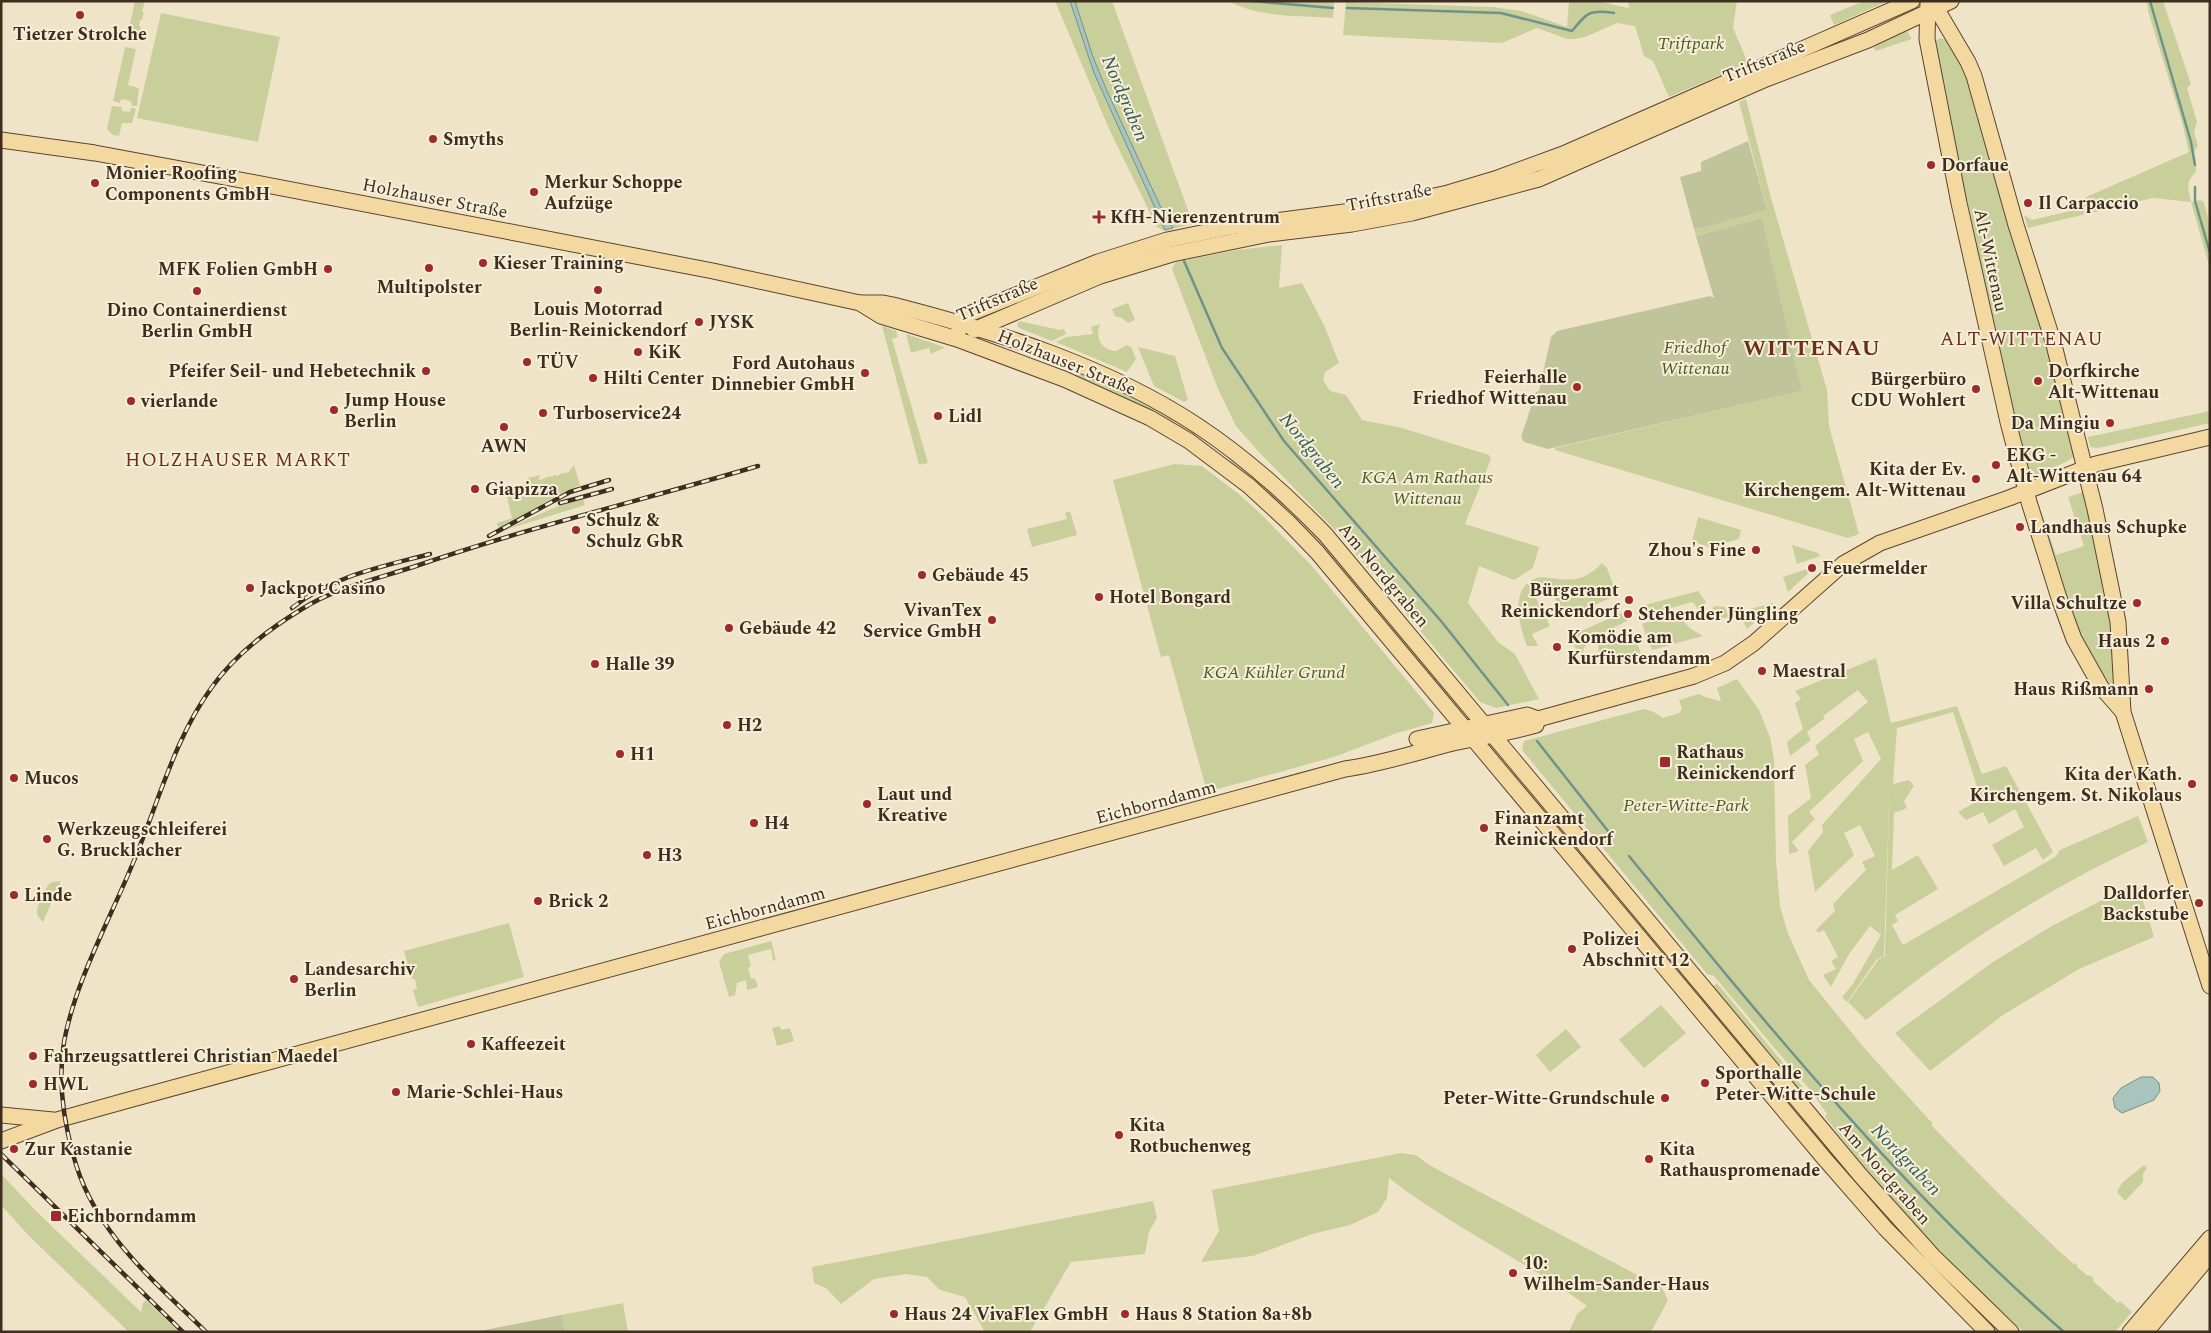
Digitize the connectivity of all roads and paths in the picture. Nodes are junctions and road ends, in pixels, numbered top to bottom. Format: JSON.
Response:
{"nodes":[{"id":1,"x":1912,"y":1,"type":"edge"},
{"id":2,"x":1951,"y":1,"type":"edge"},
{"id":3,"x":1931,"y":6,"type":"edge"},
{"id":4,"x":1950,"y":33,"type":"junction"},
{"id":5,"x":1827,"y":38,"type":"junction"},
{"id":6,"x":1927,"y":39,"type":"junction"},
{"id":7,"x":1833,"y":54,"type":"junction"},
{"id":8,"x":1763,"y":73,"type":"junction"},
{"id":9,"x":1,"y":140,"type":"edge"},
{"id":10,"x":860,"y":303,"type":"junction"},
{"id":11,"x":960,"y":322,"type":"junction"},
{"id":12,"x":978,"y":328,"type":"junction"},
{"id":13,"x":957,"y":339,"type":"junction"},
{"id":14,"x":1035,"y":348,"type":"junction"},
{"id":15,"x":1029,"y":366,"type":"junction"},
{"id":16,"x":1209,"y":434,"type":"joint"},
{"id":17,"x":2210,"y":437,"type":"edge"},
{"id":18,"x":1224,"y":466,"type":"joint"},
{"id":19,"x":2084,"y":468,"type":"junction"},
{"id":20,"x":2026,"y":492,"type":"junction"},
{"id":21,"x":2123,"y":712,"type":"junction"},
{"id":22,"x":1538,"y":719,"type":"junction"},
{"id":23,"x":1483,"y":724,"type":"junction"},
{"id":24,"x":1469,"y":733,"type":"junction"},
{"id":25,"x":1493,"y":735,"type":"junction"},
{"id":26,"x":1417,"y":739,"type":"dead end"},
{"id":27,"x":1512,"y":758,"type":"junction"},
{"id":28,"x":1498,"y":769,"type":"junction"},
{"id":29,"x":1625,"y":893,"type":"junction"},
{"id":30,"x":1611,"y":904,"type":"junction"},
{"id":31,"x":2210,"y":986,"type":"edge"},
{"id":32,"x":1,"y":1115,"type":"edge"},
{"id":33,"x":57,"y":1120,"type":"junction"},
{"id":34,"x":1,"y":1141,"type":"edge"},
{"id":35,"x":2210,"y":1238,"type":"edge"},
{"id":36,"x":2210,"y":1255,"type":"edge"},
{"id":37,"x":1986,"y":1332,"type":"edge"},
{"id":38,"x":2011,"y":1332,"type":"edge"},
{"id":39,"x":2130,"y":1332,"type":"edge"},
{"id":40,"x":2146,"y":1332,"type":"edge"}],
"edges":[{"from":1,"to":5,"type":"main road","name":"Triftstraße"},
{"from":2,"to":3,"type":"main road","name":"Triftstraße"},
{"from":3,"to":4,"type":"main road","name":"Alt-Wittenau"},
{"from":3,"to":6,"type":"main road","name":"Alt-Wittenau"},
{"from":3,"to":7,"type":"main road","name":"Triftstraße"},
{"from":4,"to":6,"type":"main road"},
{"from":4,"to":19,"type":"main road","name":"Alt-Wittenau"},
{"from":5,"to":7,"type":"main road"},
{"from":5,"to":8,"type":"main road","name":"Triftstraße"},
{"from":6,"to":20,"type":"main road","name":"Alt-Wittenau"},
{"from":7,"to":8,"type":"main road","name":"Triftstraße"},
{"from":8,"to":11,"type":"main road","name":"Triftstraße"},
{"from":8,"to":12,"type":"main road","name":"Triftstraße"},
{"from":9,"to":10,"type":"main road","name":"Holzhauser Straße"},
{"from":10,"to":11,"type":"main road","name":"Holzhauser Straße"},
{"from":10,"to":13,"type":"main road","name":"Holzhauser Straße"},
{"from":11,"to":12,"type":"main road","name":"Holzhauser Straße"},
{"from":11,"to":13,"type":"main road","name":"Triftstraße"},
{"from":12,"to":13,"type":"main road","name":"Triftstraße"},
{"from":12,"to":14,"type":"main road","name":"Holzhauser Straße"},
{"from":13,"to":15,"type":"main road","name":"Holzhauser Straße"},
{"from":14,"to":15,"type":"main road"},
{"from":14,"to":16,"type":"main road","name":"Holzhauser Straße"},
{"from":15,"to":18,"type":"main road","name":"Holzhauser Straße"},
{"from":16,"to":23,"type":"main road","name":"Am Nordgraben"},
{"from":17,"to":19,"type":"main road","name":"Eichborndamm"},
{"from":18,"to":24,"type":"main road","name":"Am Nordgraben"},
{"from":19,"to":20,"type":"main road","name":"Eichborndamm"},
{"from":19,"to":21,"type":"main road","name":"Alt-Wittenau"},
{"from":20,"to":21,"type":"main road","name":"Alt-Wittenau"},
{"from":20,"to":22,"type":"main road","name":"Eichborndamm"},
{"from":21,"to":31,"type":"main road","name":"Alt-Wittenau"},
{"from":22,"to":23,"type":"main road","name":"Eichborndamm"},
{"from":22,"to":25,"type":"main road","name":"Eichborndamm"},
{"from":23,"to":24,"type":"main road","name":"Eichborndamm"},
{"from":23,"to":25,"type":"main road","name":"Am Nordgraben"},
{"from":24,"to":25,"type":"main road","name":"Eichborndamm"},
{"from":24,"to":26,"type":"main road","name":"Eichborndamm"},
{"from":24,"to":28,"type":"main road","name":"Am Nordgraben"},
{"from":24,"to":33,"type":"main road","name":"Eichborndamm"},
{"from":25,"to":27,"type":"main road","name":"Am Nordgraben"},
{"from":27,"to":28,"type":"main road"},
{"from":27,"to":29,"type":"main road","name":"Am Nordgraben"},
{"from":28,"to":30,"type":"main road","name":"Am Nordgraben"},
{"from":29,"to":30,"type":"main road"},
{"from":29,"to":38,"type":"main road","name":"Am Nordgraben"},
{"from":30,"to":37,"type":"main road","name":"Am Nordgraben"},
{"from":32,"to":33,"type":"main road"},
{"from":33,"to":34,"type":"main road","name":"Eichborndamm"},
{"from":35,"to":39,"type":"main road"},
{"from":36,"to":40,"type":"main road"}]}
